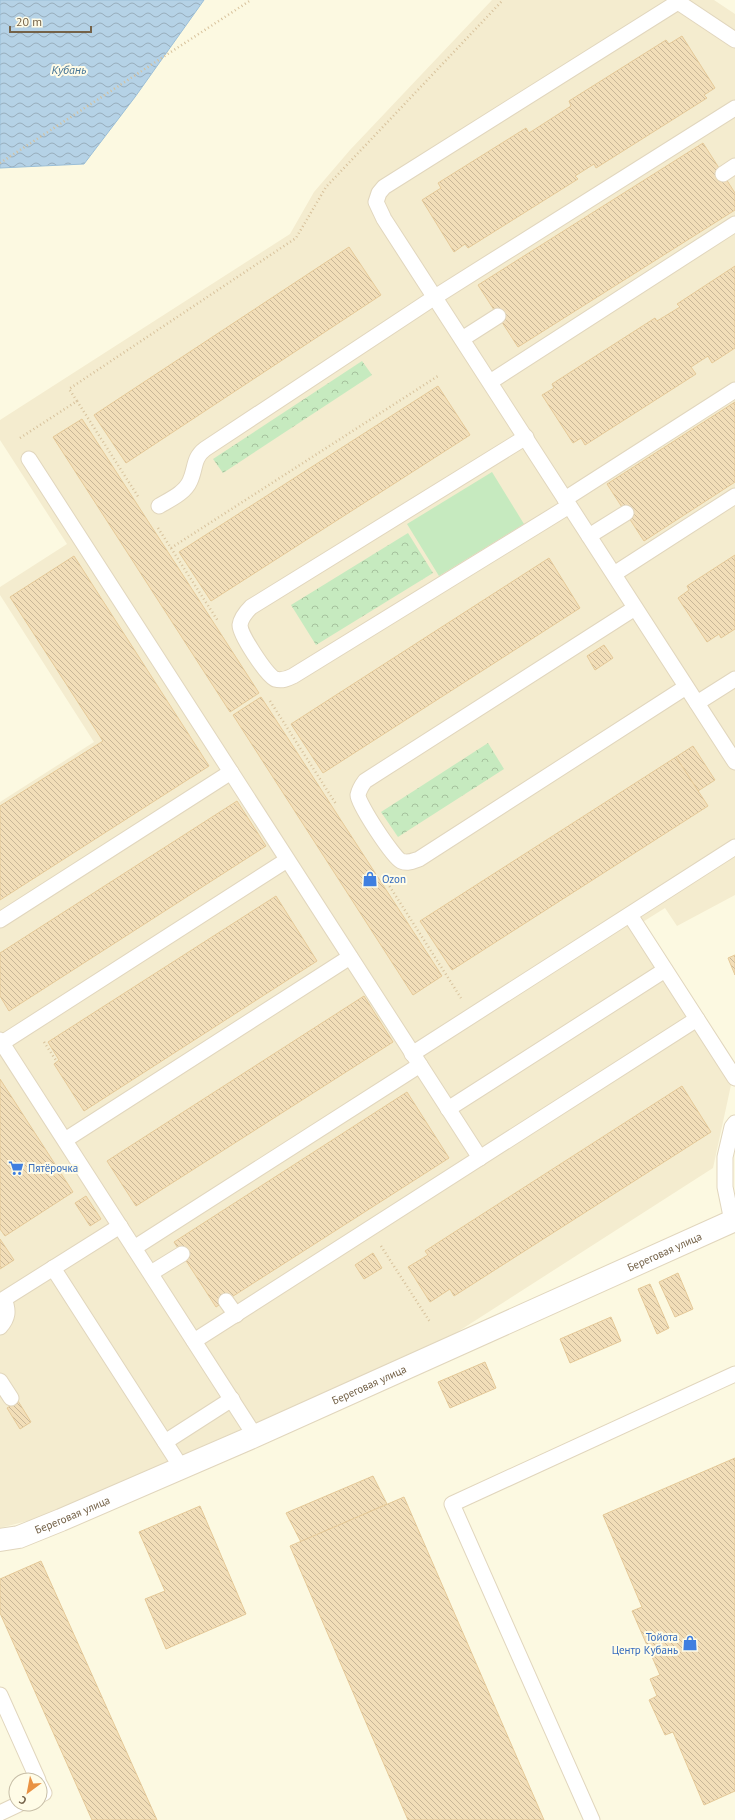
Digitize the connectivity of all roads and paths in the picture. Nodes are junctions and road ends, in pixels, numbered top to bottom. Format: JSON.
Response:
{"nodes":[{"id":1,"x":251,"y":0,"type":"edge"},
{"id":2,"x":503,"y":0,"type":"edge"},
{"id":3,"x":735,"y":40,"type":"edge"},
{"id":4,"x":735,"y":108,"type":"edge"},
{"id":5,"x":0,"y":163,"type":"edge"},
{"id":6,"x":735,"y":224,"type":"edge"},
{"id":7,"x":435,"y":297,"type":"junction"},
{"id":8,"x":498,"y":316,"type":"dead end"},
{"id":9,"x":462,"y":339,"type":"junction"},
{"id":10,"x":438,"y":376,"type":"dead end"},
{"id":11,"x":490,"y":382,"type":"junction"},
{"id":12,"x":735,"y":390,"type":"edge"},
{"id":13,"x":77,"y":401,"type":"dead end"},
{"id":14,"x":526,"y":437,"type":"junction"},
{"id":15,"x":29,"y":459,"type":"dead end"},
{"id":16,"x":735,"y":496,"type":"edge"},
{"id":17,"x":567,"y":503,"type":"junction"},
{"id":18,"x":159,"y":506,"type":"dead end"},
{"id":19,"x":626,"y":513,"type":"dead end"},
{"id":20,"x":589,"y":536,"type":"junction"},
{"id":21,"x":171,"y":548,"type":"dead end"},
{"id":22,"x":614,"y":574,"type":"junction"},
{"id":23,"x":635,"y":608,"type":"junction"},
{"id":24,"x":735,"y":679,"type":"edge"},
{"id":25,"x":686,"y":687,"type":"junction"},
{"id":26,"x":697,"y":703,"type":"junction"},
{"id":27,"x":735,"y":762,"type":"edge"},
{"id":28,"x":231,"y":772,"type":"junction"},
{"id":29,"x":735,"y":847,"type":"edge"},
{"id":30,"x":287,"y":860,"type":"junction"},
{"id":31,"x":630,"y":915,"type":"junction"},
{"id":32,"x":0,"y":920,"type":"edge"},
{"id":33,"x":350,"y":957,"type":"junction"},
{"id":34,"x":665,"y":970,"type":"junction"},
{"id":35,"x":697,"y":1019,"type":"junction"},
{"id":36,"x":1,"y":1041,"type":"edge"},
{"id":37,"x":45,"y":1044,"type":"dead end"},
{"id":38,"x":416,"y":1060,"type":"junction"},
{"id":39,"x":57,"y":1062,"type":"dead end"},
{"id":40,"x":735,"y":1078,"type":"edge"},
{"id":41,"x":448,"y":1110,"type":"junction"},
{"id":42,"x":735,"y":1123,"type":"edge"},
{"id":43,"x":65,"y":1140,"type":"junction"},
{"id":44,"x":480,"y":1158,"type":"junction"},
{"id":45,"x":734,"y":1220,"type":"edge"},
{"id":46,"x":120,"y":1226,"type":"junction"},
{"id":47,"x":370,"y":1228,"type":"junction"},
{"id":48,"x":134,"y":1248,"type":"junction"},
{"id":49,"x":182,"y":1254,"type":"dead end"},
{"id":50,"x":53,"y":1268,"type":"junction"},
{"id":51,"x":151,"y":1273,"type":"junction"},
{"id":52,"x":2,"y":1296,"type":"edge"},
{"id":53,"x":226,"y":1301,"type":"dead end"},
{"id":54,"x":236,"y":1315,"type":"junction"},
{"id":55,"x":430,"y":1322,"type":"dead end"},
{"id":56,"x":0,"y":1327,"type":"edge"},
{"id":57,"x":194,"y":1341,"type":"junction"},
{"id":58,"x":735,"y":1374,"type":"edge"},
{"id":59,"x":0,"y":1381,"type":"edge"},
{"id":60,"x":11,"y":1398,"type":"dead end"},
{"id":61,"x":232,"y":1399,"type":"junction"},
{"id":62,"x":255,"y":1436,"type":"junction"},
{"id":63,"x":165,"y":1442,"type":"junction"},
{"id":64,"x":181,"y":1468,"type":"junction"},
{"id":65,"x":0,"y":1540,"type":"edge"},
{"id":66,"x":0,"y":1695,"type":"edge"},
{"id":67,"x":34,"y":1772,"type":"edge"},
{"id":68,"x":592,"y":1820,"type":"edge"}],
"edges":[{"from":1,"to":5,"type":"path"},
{"from":2,"to":13,"type":"path"},
{"from":3,"to":7,"type":"lane"},
{"from":4,"to":7,"type":"lane"},
{"from":6,"to":11,"type":"lane"},
{"from":7,"to":9,"type":"lane"},
{"from":7,"to":18,"type":"lane"},
{"from":8,"to":9,"type":"lane"},
{"from":9,"to":11,"type":"lane"},
{"from":10,"to":21,"type":"path"},
{"from":11,"to":14,"type":"lane"},
{"from":12,"to":17,"type":"lane"},
{"from":14,"to":17,"type":"lane"},
{"from":14,"to":17,"type":"lane"},
{"from":15,"to":28,"type":"lane"},
{"from":16,"to":22,"type":"lane"},
{"from":17,"to":20,"type":"lane"},
{"from":19,"to":20,"type":"lane"},
{"from":20,"to":22,"type":"lane"},
{"from":22,"to":23,"type":"lane"},
{"from":23,"to":25,"type":"lane"},
{"from":23,"to":25,"type":"lane"},
{"from":24,"to":26,"type":"lane"},
{"from":25,"to":26,"type":"lane"},
{"from":26,"to":27,"type":"lane"},
{"from":28,"to":30,"type":"lane"},
{"from":28,"to":32,"type":"lane"},
{"from":29,"to":31,"type":"lane"},
{"from":30,"to":33,"type":"lane"},
{"from":30,"to":36,"type":"lane"},
{"from":31,"to":34,"type":"lane"},
{"from":31,"to":38,"type":"lane"},
{"from":33,"to":38,"type":"lane"},
{"from":33,"to":43,"type":"lane"},
{"from":34,"to":35,"type":"lane"},
{"from":34,"to":41,"type":"lane"},
{"from":35,"to":40,"type":"lane"},
{"from":35,"to":44,"type":"lane"},
{"from":36,"to":43,"type":"lane"},
{"from":37,"to":39,"type":"path"},
{"from":38,"to":41,"type":"lane"},
{"from":38,"to":48,"type":"lane"},
{"from":41,"to":44,"type":"lane"},
{"from":42,"to":45,"type":"lane"},
{"from":43,"to":46,"type":"lane"},
{"from":44,"to":47,"type":"lane"},
{"from":45,"to":62,"type":"street","name":"Береговая улица"},
{"from":46,"to":48,"type":"lane"},
{"from":46,"to":50,"type":"lane"},
{"from":47,"to":54,"type":"lane"},
{"from":47,"to":55,"type":"path"},
{"from":48,"to":51,"type":"lane"},
{"from":49,"to":51,"type":"lane"},
{"from":50,"to":52,"type":"lane"},
{"from":50,"to":63,"type":"lane"},
{"from":51,"to":57,"type":"lane"},
{"from":52,"to":56,"type":"lane"},
{"from":53,"to":54,"type":"lane"},
{"from":54,"to":57,"type":"lane"},
{"from":57,"to":61,"type":"lane"},
{"from":58,"to":68,"type":"lane"},
{"from":59,"to":60,"type":"lane"},
{"from":61,"to":62,"type":"lane"},
{"from":61,"to":63,"type":"lane"},
{"from":62,"to":64,"type":"street","name":"Береговая улица"},
{"from":63,"to":64,"type":"lane"},
{"from":64,"to":65,"type":"street","name":"Береговая улица"},
{"from":66,"to":67,"type":"lane"}]}
